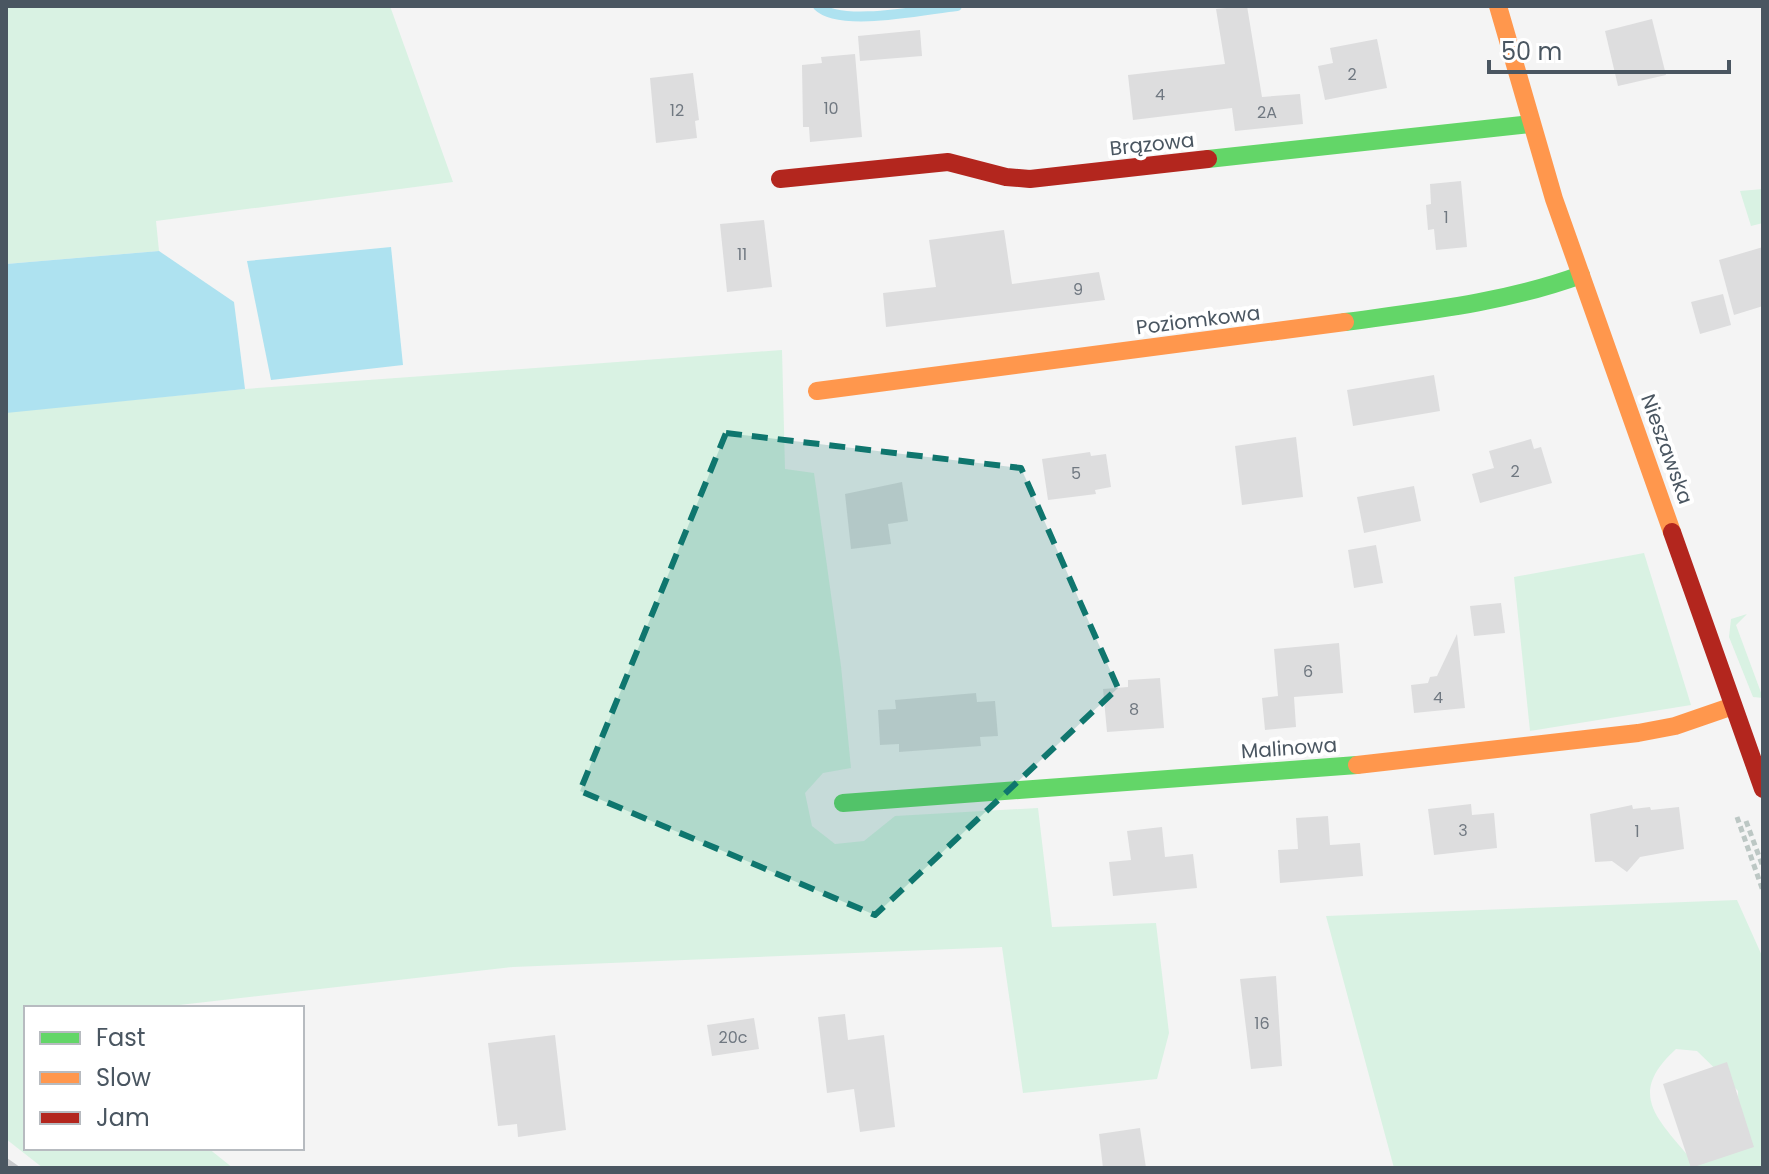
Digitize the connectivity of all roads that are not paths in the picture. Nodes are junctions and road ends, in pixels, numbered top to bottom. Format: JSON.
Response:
{"nodes":[{"id":1,"x":1498,"y":6,"type":"edge"},
{"id":2,"x":1531,"y":124,"type":"junction"},
{"id":3,"x":780,"y":179,"type":"dead end"},
{"id":4,"x":1581,"y":275,"type":"junction"},
{"id":5,"x":817,"y":391,"type":"dead end"},
{"id":6,"x":1733,"y":706,"type":"junction"},
{"id":7,"x":1763,"y":789,"type":"edge"},
{"id":8,"x":843,"y":803,"type":"dead end"}],
"edges":[{"from":1,"to":2,"type":"street","name":"Nieszawska"},
{"from":2,"to":3,"type":"street","name":"Brązowa"},
{"from":2,"to":4,"type":"street","name":"Nieszawska"},
{"from":4,"to":5,"type":"street","name":"Poziomkowa"},
{"from":4,"to":6,"type":"street","name":"Nieszawska"},
{"from":6,"to":7,"type":"street","name":"Nieszawska"},
{"from":6,"to":8,"type":"street","name":"Malinowa"}]}
